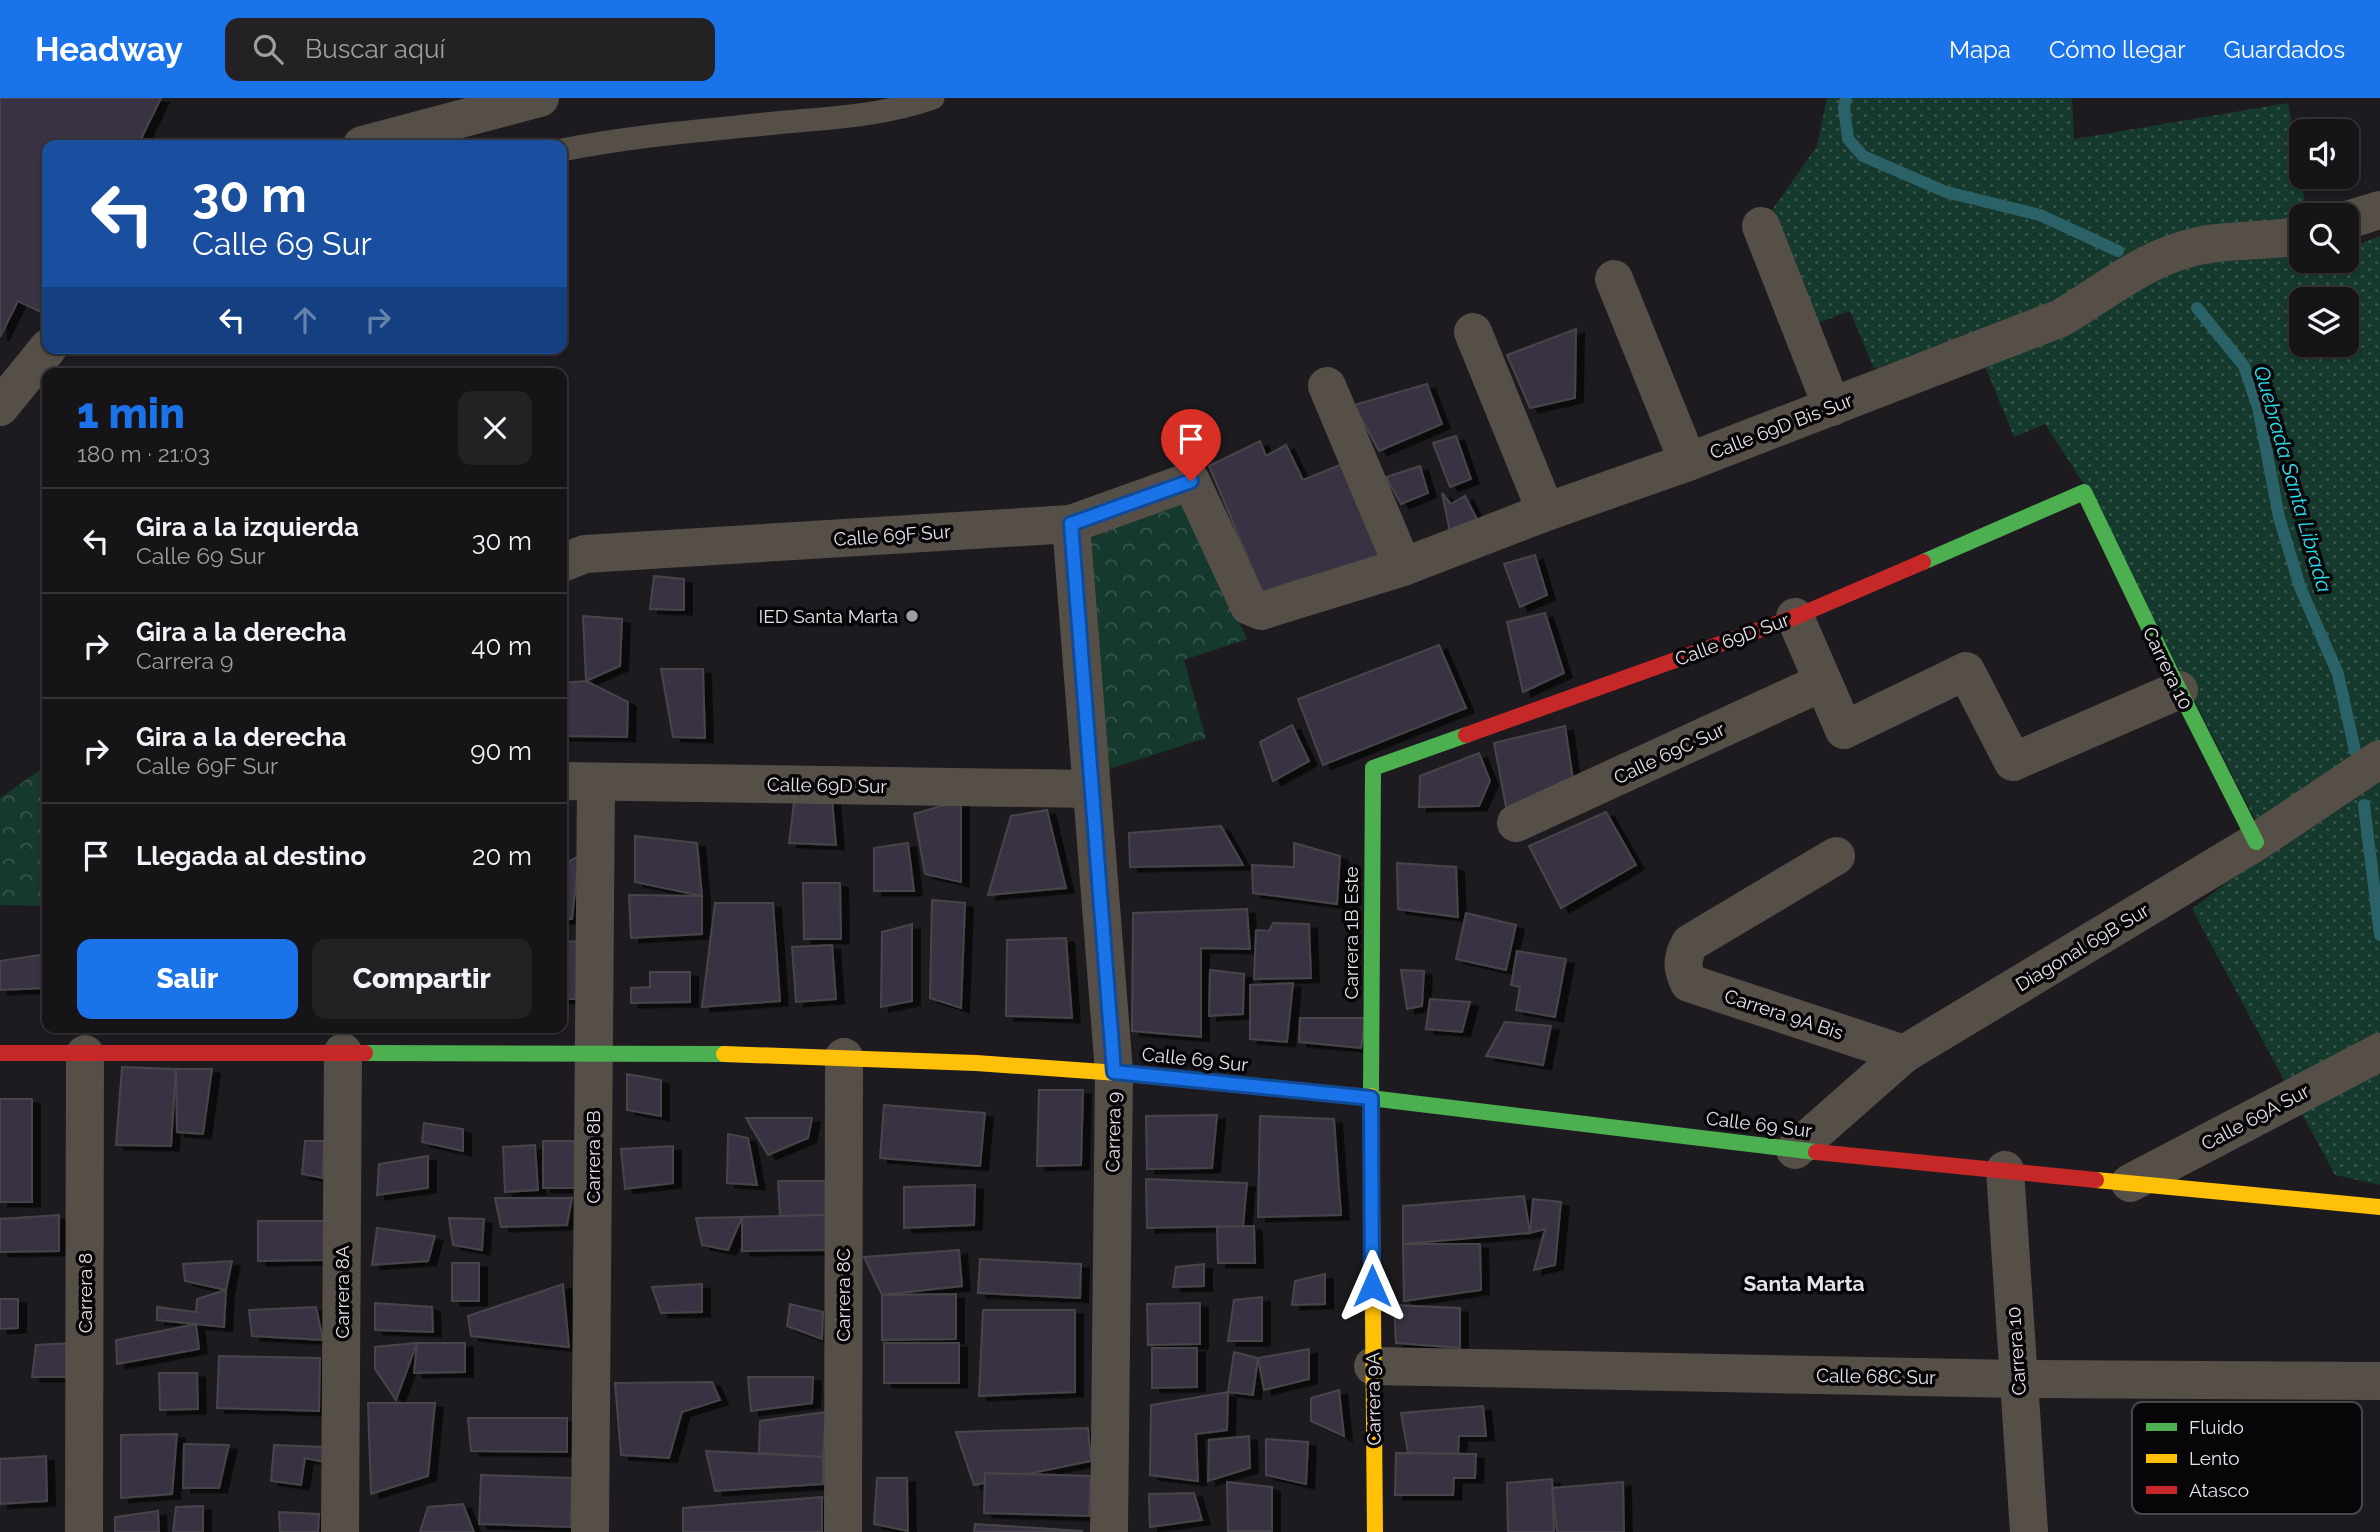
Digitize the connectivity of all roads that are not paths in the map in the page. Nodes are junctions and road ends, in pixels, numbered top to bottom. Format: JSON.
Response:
{"nodes":[{"id":1,"x":540,"y":98,"type":"edge"},
{"id":2,"x":933,"y":98,"type":"edge"},
{"id":3,"x":381,"y":140,"type":"edge"},
{"id":4,"x":567,"y":149,"type":"edge"},
{"id":5,"x":2380,"y":210,"type":"edge"},
{"id":6,"x":2359,"y":216,"type":"edge"},
{"id":7,"x":1761,"y":226,"type":"dead end"},
{"id":8,"x":2289,"y":236,"type":"edge"},
{"id":9,"x":1614,"y":279,"type":"dead end"},
{"id":10,"x":1473,"y":332,"type":"dead end"},
{"id":11,"x":43,"y":354,"type":"edge"},
{"id":12,"x":1327,"y":386,"type":"dead end"},
{"id":13,"x":0,"y":407,"type":"edge"},
{"id":14,"x":1832,"y":407,"type":"junction"},
{"id":15,"x":1688,"y":462,"type":"junction"},
{"id":16,"x":2084,"y":492,"type":"joint"},
{"id":17,"x":1546,"y":512,"type":"junction"},
{"id":18,"x":1071,"y":524,"type":"junction"},
{"id":19,"x":573,"y":559,"type":"edge"},
{"id":20,"x":1403,"y":567,"type":"junction"},
{"id":21,"x":1254,"y":610,"type":"joint"},
{"id":22,"x":1795,"y":617,"type":"junction"},
{"id":23,"x":1823,"y":682,"type":"junction"},
{"id":24,"x":2179,"y":690,"type":"junction"},
{"id":25,"x":2380,"y":759,"type":"edge"},
{"id":26,"x":1373,"y":768,"type":"joint"},
{"id":27,"x":579,"y":781,"type":"edge"},
{"id":28,"x":1091,"y":789,"type":"junction"},
{"id":29,"x":1516,"y":823,"type":"dead end"},
{"id":30,"x":2256,"y":842,"type":"junction"},
{"id":31,"x":1836,"y":856,"type":"dead end"},
{"id":32,"x":343,"y":1052,"type":"junction"},
{"id":33,"x":0,"y":1053,"type":"edge"},
{"id":34,"x":85,"y":1054,"type":"junction"},
{"id":35,"x":594,"y":1054,"type":"junction"},
{"id":36,"x":1904,"y":1054,"type":"junction"},
{"id":37,"x":2377,"y":1054,"type":"edge"},
{"id":38,"x":844,"y":1057,"type":"junction"},
{"id":39,"x":1114,"y":1072,"type":"junction"},
{"id":40,"x":1371,"y":1098,"type":"junction"},
{"id":41,"x":1795,"y":1150,"type":"junction"},
{"id":42,"x":2005,"y":1170,"type":"junction"},
{"id":43,"x":2130,"y":1183,"type":"junction"},
{"id":44,"x":2380,"y":1207,"type":"edge"},
{"id":45,"x":1373,"y":1366,"type":"junction"},
{"id":46,"x":2018,"y":1379,"type":"junction"},
{"id":47,"x":2380,"y":1381,"type":"edge"},
{"id":48,"x":84,"y":1532,"type":"edge"},
{"id":49,"x":340,"y":1532,"type":"edge"},
{"id":50,"x":590,"y":1532,"type":"edge"},
{"id":51,"x":843,"y":1532,"type":"edge"},
{"id":52,"x":1109,"y":1532,"type":"edge"},
{"id":53,"x":1376,"y":1532,"type":"edge"},
{"id":54,"x":2029,"y":1532,"type":"edge"}],
"edges":[{"from":1,"to":3,"type":"street"},
{"from":2,"to":4,"type":"lane"},
{"from":5,"to":6,"type":"street"},
{"from":7,"to":14,"type":"street"},
{"from":8,"to":14,"type":"street","name":"Calle 69D Bis Sur"},
{"from":9,"to":15,"type":"street"},
{"from":10,"to":17,"type":"street"},
{"from":11,"to":13,"type":"street"},
{"from":12,"to":20,"type":"street"},
{"from":14,"to":15,"type":"street","name":"Calle 69D Bis Sur"},
{"from":15,"to":17,"type":"street","name":"Calle 69D Bis Sur"},
{"from":16,"to":22,"type":"street","name":"Calle 69D Sur"},
{"from":16,"to":24,"type":"street","name":"Carrera 10"},
{"from":17,"to":20,"type":"street","name":"Calle 69D Bis Sur"},
{"from":18,"to":19,"type":"street","name":"Calle 69F Sur"},
{"from":18,"to":21,"type":"street","name":"Calle 69F Sur"},
{"from":18,"to":28,"type":"street","name":"Carrera 9"},
{"from":20,"to":21,"type":"street","name":"Calle 69D Bis Sur"},
{"from":22,"to":23,"type":"street"},
{"from":22,"to":26,"type":"street","name":"Calle 69D Sur"},
{"from":23,"to":24,"type":"street"},
{"from":23,"to":29,"type":"street","name":"Calle 69C Sur"},
{"from":24,"to":30,"type":"street","name":"Carrera 10"},
{"from":25,"to":30,"type":"street","name":"Diagonal 69B Sur"},
{"from":26,"to":40,"type":"street","name":"Carrera 1B Este"},
{"from":27,"to":28,"type":"street","name":"Calle 69D Sur"},
{"from":27,"to":35,"type":"street","name":"Carrera 8B"},
{"from":28,"to":39,"type":"street","name":"Carrera 9"},
{"from":30,"to":36,"type":"street","name":"Diagonal 69B Sur"},
{"from":31,"to":36,"type":"street","name":"Carrera 9A Bis"},
{"from":32,"to":34,"type":"street","name":"Calle 69 Sur"},
{"from":32,"to":35,"type":"street","name":"Calle 69 Sur"},
{"from":32,"to":49,"type":"street","name":"Carrera 8A"},
{"from":33,"to":34,"type":"street","name":"Calle 69 Sur"},
{"from":34,"to":48,"type":"street","name":"Carrera 8"},
{"from":35,"to":38,"type":"street","name":"Calle 69 Sur"},
{"from":35,"to":50,"type":"street","name":"Carrera 8B"},
{"from":36,"to":41,"type":"street","name":"Diagonal 69B Sur"},
{"from":37,"to":43,"type":"street","name":"Calle 69A Sur"},
{"from":38,"to":39,"type":"street","name":"Calle 69 Sur"},
{"from":38,"to":51,"type":"street","name":"Carrera 8C"},
{"from":39,"to":40,"type":"street","name":"Calle 69 Sur"},
{"from":39,"to":52,"type":"street","name":"Carrera 9"},
{"from":40,"to":41,"type":"street","name":"Calle 69 Sur"},
{"from":40,"to":45,"type":"street","name":"Carrera 9A"},
{"from":41,"to":42,"type":"street","name":"Calle 69 Sur"},
{"from":42,"to":43,"type":"street","name":"Calle 69 Sur"},
{"from":42,"to":46,"type":"street","name":"Carrera 10"},
{"from":43,"to":44,"type":"street","name":"Calle 69 Sur"},
{"from":45,"to":46,"type":"street","name":"Calle 68C Sur"},
{"from":45,"to":53,"type":"street","name":"Carrera 9A"},
{"from":46,"to":47,"type":"street","name":"Calle 68C Sur"},
{"from":46,"to":54,"type":"street","name":"Carrera 10"}]}
